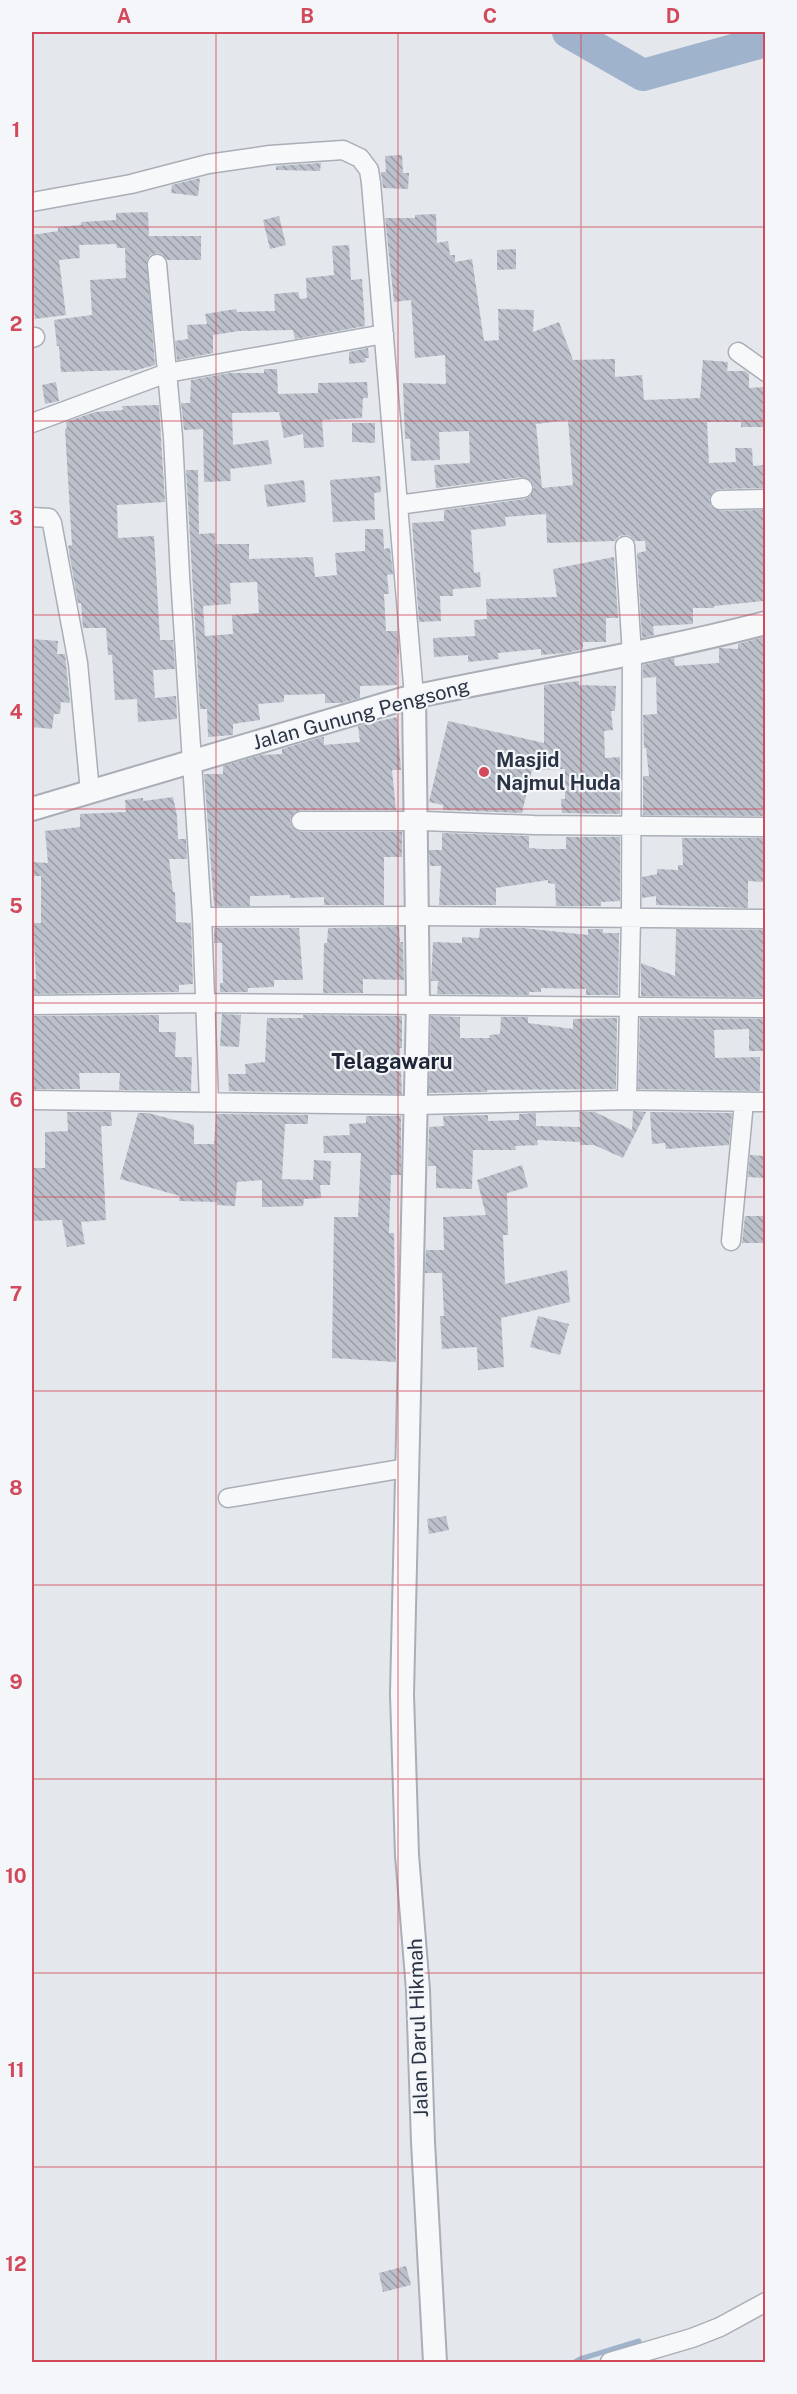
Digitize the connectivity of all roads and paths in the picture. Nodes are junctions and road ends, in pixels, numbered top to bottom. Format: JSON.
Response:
{"nodes":[{"id":1,"x":32,"y":202,"type":"edge"},
{"id":2,"x":157,"y":264,"type":"dead end"},
{"id":3,"x":384,"y":334,"type":"junction"},
{"id":4,"x":738,"y":352,"type":"dead end"},
{"id":5,"x":765,"y":372,"type":"edge"},
{"id":6,"x":167,"y":373,"type":"junction"},
{"id":7,"x":32,"y":423,"type":"edge"},
{"id":8,"x":523,"y":488,"type":"dead end"},
{"id":9,"x":765,"y":499,"type":"edge"},
{"id":10,"x":720,"y":500,"type":"dead end"},
{"id":11,"x":398,"y":505,"type":"junction"},
{"id":12,"x":32,"y":517,"type":"edge"},
{"id":13,"x":625,"y":546,"type":"dead end"},
{"id":14,"x":765,"y":623,"type":"edge"},
{"id":15,"x":632,"y":654,"type":"junction"},
{"id":16,"x":414,"y":696,"type":"junction"},
{"id":17,"x":192,"y":761,"type":"junction"},
{"id":18,"x":90,"y":792,"type":"junction"},
{"id":19,"x":32,"y":809,"type":"edge"},
{"id":20,"x":300,"y":821,"type":"dead end"},
{"id":21,"x":415,"y":821,"type":"junction"},
{"id":22,"x":632,"y":825,"type":"junction"},
{"id":23,"x":765,"y":827,"type":"edge"},
{"id":24,"x":417,"y":916,"type":"junction"},
{"id":25,"x":202,"y":917,"type":"junction"},
{"id":26,"x":631,"y":918,"type":"junction"},
{"id":27,"x":765,"y":920,"type":"edge"},
{"id":28,"x":204,"y":1003,"type":"junction"},
{"id":29,"x":32,"y":1005,"type":"edge"},
{"id":30,"x":418,"y":1005,"type":"junction"},
{"id":31,"x":628,"y":1008,"type":"junction"},
{"id":32,"x":765,"y":1008,"type":"edge"},
{"id":33,"x":32,"y":1100,"type":"edge"},
{"id":34,"x":627,"y":1100,"type":"junction"},
{"id":35,"x":209,"y":1102,"type":"junction"},
{"id":36,"x":744,"y":1102,"type":"junction"},
{"id":37,"x":765,"y":1102,"type":"edge"},
{"id":38,"x":416,"y":1105,"type":"junction"},
{"id":39,"x":731,"y":1241,"type":"dead end"},
{"id":40,"x":406,"y":1468,"type":"junction"},
{"id":41,"x":228,"y":1498,"type":"dead end"},
{"id":42,"x":765,"y":2302,"type":"edge"},
{"id":43,"x":435,"y":2362,"type":"edge"},
{"id":44,"x":610,"y":2362,"type":"edge"}],
"edges":[{"from":1,"to":3,"type":"street"},
{"from":2,"to":6,"type":"street"},
{"from":3,"to":6,"type":"street"},
{"from":3,"to":11,"type":"street"},
{"from":4,"to":5,"type":"street"},
{"from":6,"to":7,"type":"street"},
{"from":6,"to":17,"type":"street"},
{"from":8,"to":11,"type":"street"},
{"from":9,"to":10,"type":"street"},
{"from":11,"to":16,"type":"street"},
{"from":12,"to":18,"type":"street"},
{"from":13,"to":15,"type":"street"},
{"from":14,"to":15,"type":"street","name":"Jalan Gunung Pengsong"},
{"from":15,"to":16,"type":"street","name":"Jalan Gunung Pengsong"},
{"from":15,"to":22,"type":"street"},
{"from":16,"to":17,"type":"street","name":"Jalan Gunung Pengsong"},
{"from":16,"to":21,"type":"street","name":"Jalan Darul Hikmah"},
{"from":17,"to":18,"type":"street","name":"Jalan Gunung Pengsong"},
{"from":17,"to":25,"type":"street"},
{"from":18,"to":19,"type":"street","name":"Jalan Gunung Pengsong"},
{"from":20,"to":21,"type":"street"},
{"from":21,"to":22,"type":"street"},
{"from":21,"to":24,"type":"street","name":"Jalan Darul Hikmah"},
{"from":22,"to":23,"type":"street"},
{"from":22,"to":26,"type":"street"},
{"from":24,"to":25,"type":"street"},
{"from":24,"to":26,"type":"street"},
{"from":24,"to":30,"type":"street","name":"Jalan Darul Hikmah"},
{"from":25,"to":28,"type":"street"},
{"from":26,"to":27,"type":"street"},
{"from":26,"to":31,"type":"street"},
{"from":28,"to":29,"type":"street"},
{"from":28,"to":30,"type":"street"},
{"from":28,"to":35,"type":"street"},
{"from":30,"to":31,"type":"street"},
{"from":30,"to":38,"type":"street","name":"Jalan Darul Hikmah"},
{"from":31,"to":32,"type":"street"},
{"from":31,"to":34,"type":"street"},
{"from":33,"to":35,"type":"street"},
{"from":34,"to":36,"type":"street"},
{"from":34,"to":38,"type":"street"},
{"from":35,"to":38,"type":"street"},
{"from":36,"to":37,"type":"street"},
{"from":36,"to":39,"type":"street"},
{"from":38,"to":40,"type":"street","name":"Jalan Darul Hikmah"},
{"from":40,"to":41,"type":"street"},
{"from":40,"to":43,"type":"street","name":"Jalan Darul Hikmah"},
{"from":42,"to":44,"type":"street"}]}
